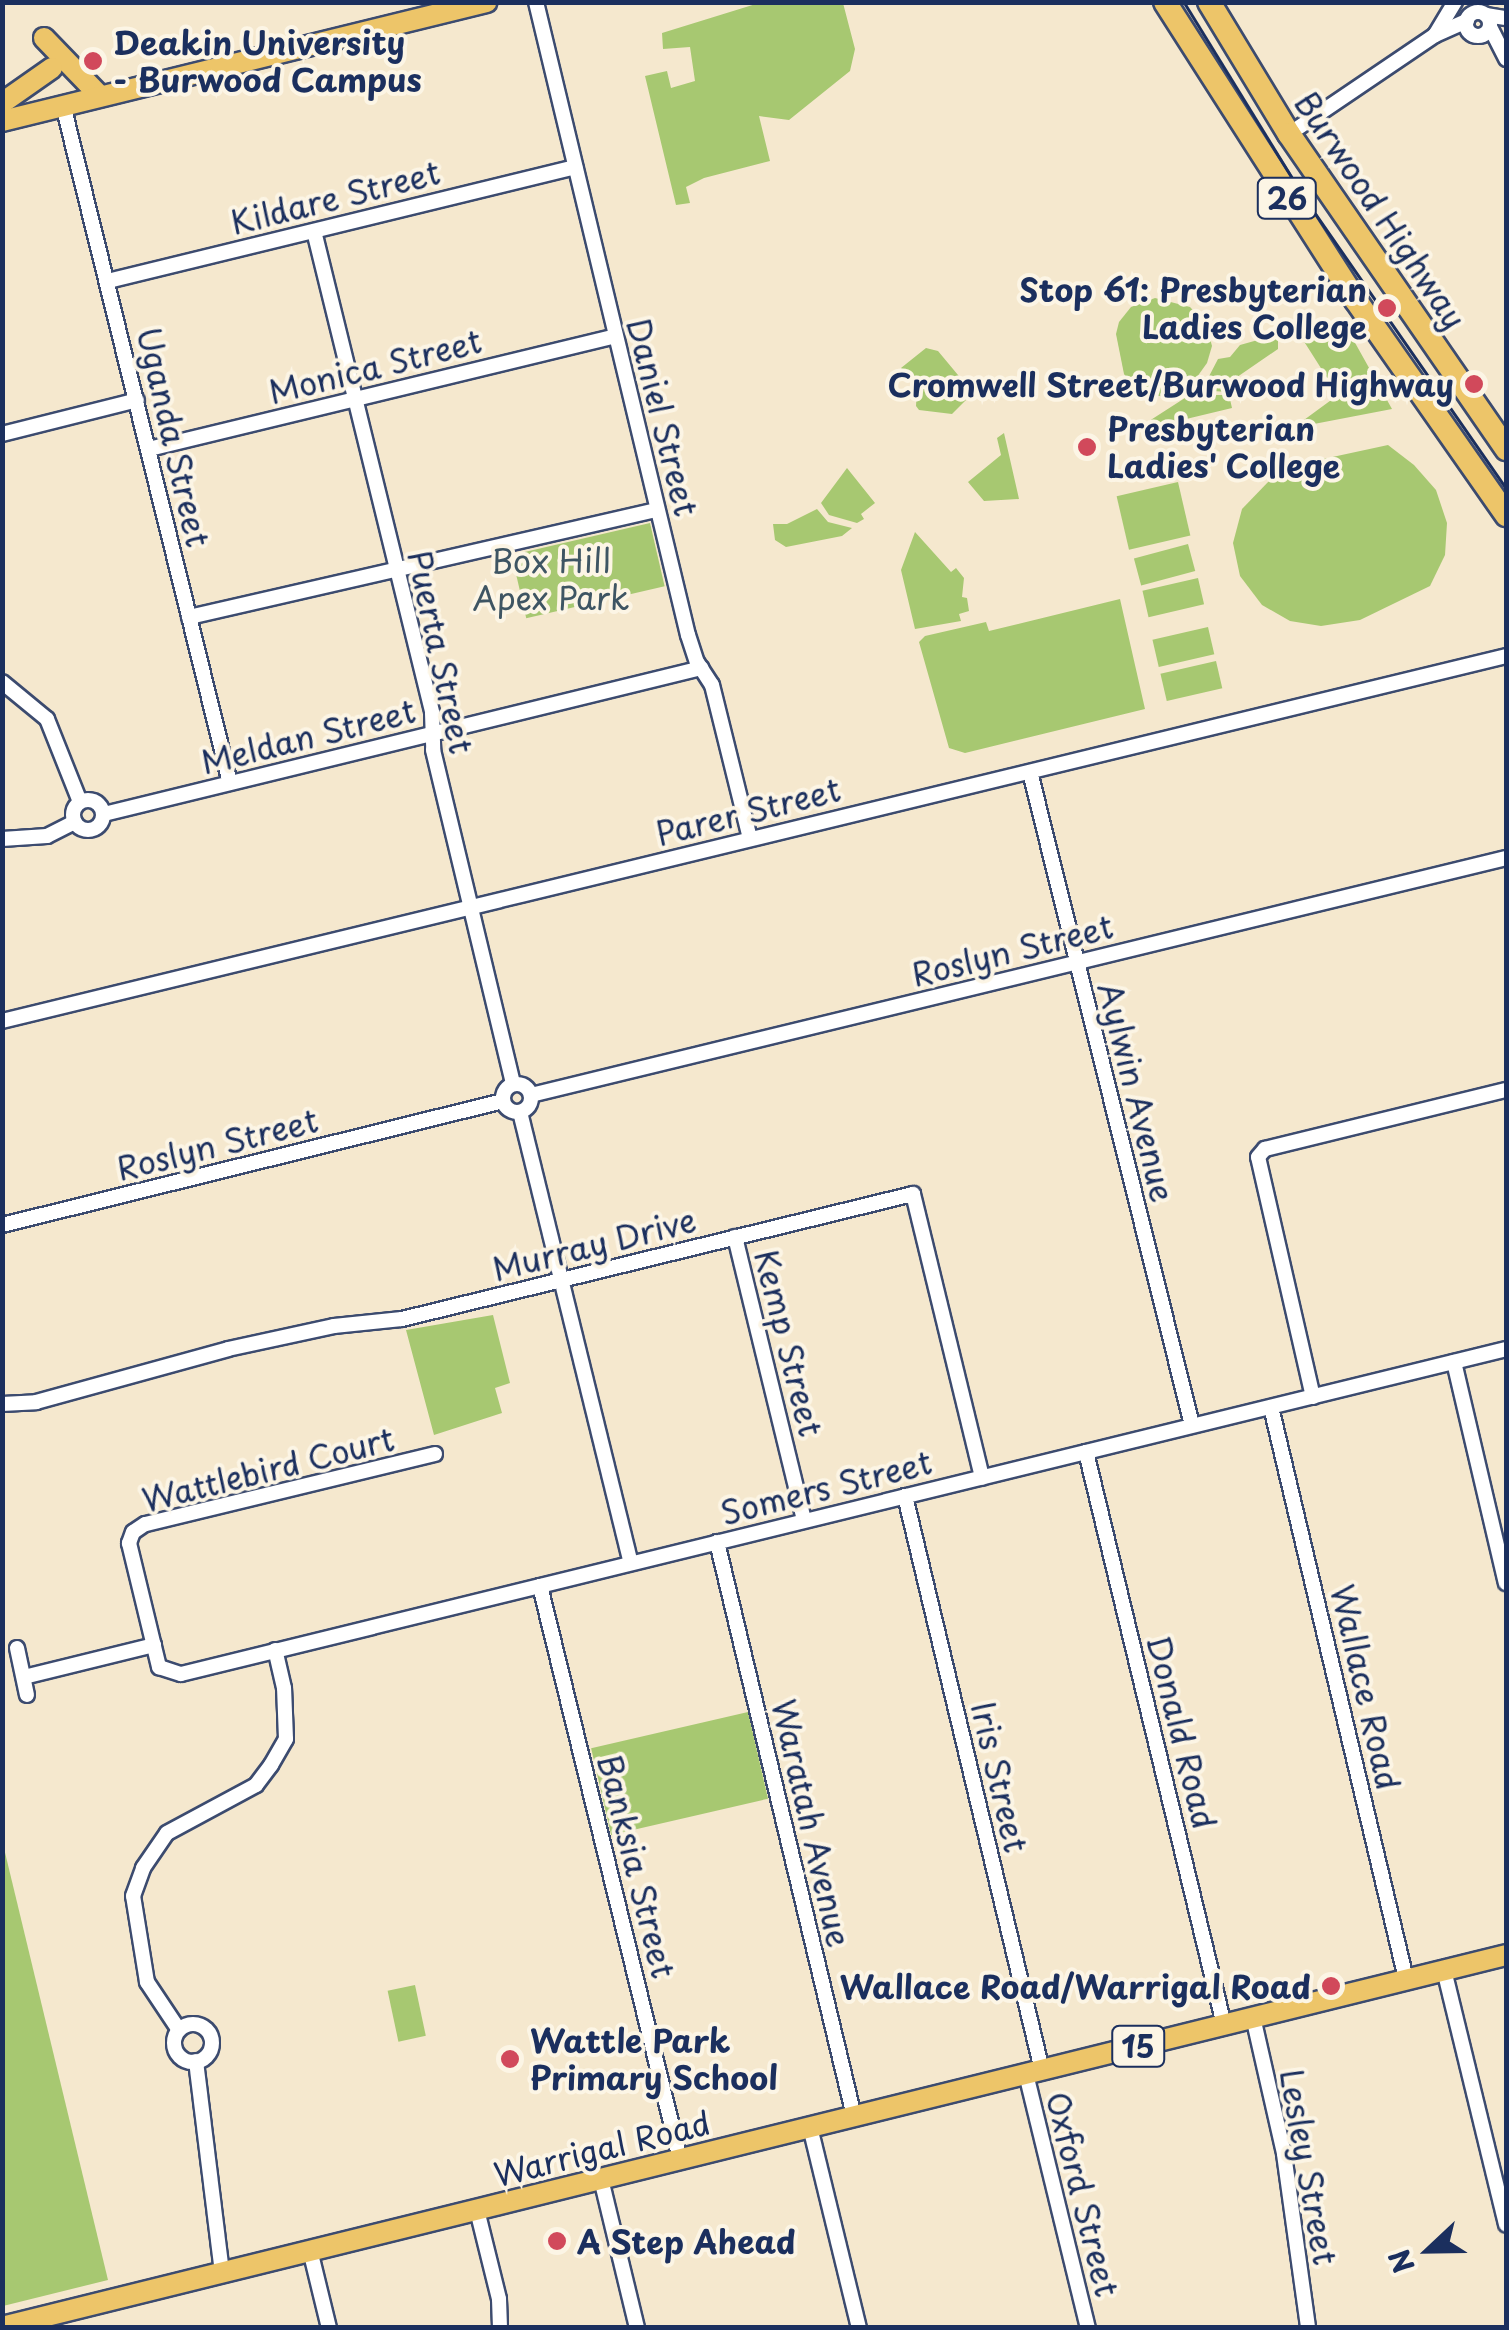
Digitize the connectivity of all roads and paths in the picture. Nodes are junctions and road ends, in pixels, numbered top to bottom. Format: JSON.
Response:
{"nodes":[{"id":1,"x":486,"y":2,"type":"edge"},
{"id":2,"x":536,"y":2,"type":"edge"},
{"id":3,"x":1165,"y":2,"type":"edge"},
{"id":4,"x":1210,"y":2,"type":"edge"},
{"id":5,"x":1455,"y":2,"type":"edge"},
{"id":6,"x":1506,"y":18,"type":"edge"},
{"id":7,"x":1479,"y":20,"type":"edge"},
{"id":8,"x":1434,"y":36,"type":"junction"},
{"id":9,"x":1506,"y":37,"type":"edge"},
{"id":10,"x":44,"y":38,"type":"dead end"},
{"id":11,"x":1506,"y":57,"type":"edge"},
{"id":12,"x":52,"y":68,"type":"dead end"},
{"id":13,"x":100,"y":96,"type":"junction"},
{"id":14,"x":2,"y":104,"type":"edge"},
{"id":15,"x":63,"y":105,"type":"junction"},
{"id":16,"x":2,"y":121,"type":"edge"},
{"id":17,"x":1289,"y":134,"type":"junction"},
{"id":18,"x":575,"y":167,"type":"junction"},
{"id":19,"x":314,"y":231,"type":"junction"},
{"id":20,"x":108,"y":281,"type":"junction"},
{"id":21,"x":615,"y":336,"type":"junction"},
{"id":22,"x":355,"y":398,"type":"junction"},
{"id":23,"x":137,"y":400,"type":"junction"},
{"id":24,"x":2,"y":434,"type":"edge"},
{"id":25,"x":149,"y":449,"type":"junction"},
{"id":26,"x":1506,"y":449,"type":"edge"},
{"id":27,"x":657,"y":510,"type":"junction"},
{"id":28,"x":1506,"y":515,"type":"edge"},
{"id":29,"x":397,"y":568,"type":"junction"},
{"id":30,"x":189,"y":616,"type":"junction"},
{"id":31,"x":1506,"y":656,"type":"edge"},
{"id":32,"x":700,"y":668,"type":"junction"},
{"id":33,"x":2,"y":682,"type":"edge"},
{"id":34,"x":433,"y":734,"type":"junction"},
{"id":35,"x":1030,"y":772,"type":"junction"},
{"id":36,"x":230,"y":783,"type":"junction"},
{"id":37,"x":80,"y":802,"type":"junction"},
{"id":38,"x":104,"y":814,"type":"junction"},
{"id":39,"x":75,"y":822,"type":"junction"},
{"id":40,"x":750,"y":838,"type":"junction"},
{"id":41,"x":2,"y":839,"type":"edge"},
{"id":42,"x":1506,"y":858,"type":"edge"},
{"id":43,"x":470,"y":906,"type":"junction"},
{"id":44,"x":1076,"y":963,"type":"junction"},
{"id":45,"x":2,"y":1021,"type":"edge"},
{"id":46,"x":512,"y":1084,"type":"junction"},
{"id":47,"x":1506,"y":1090,"type":"edge"},
{"id":48,"x":531,"y":1095,"type":"junction"},
{"id":49,"x":504,"y":1101,"type":"junction"},
{"id":50,"x":520,"y":1112,"type":"junction"},
{"id":51,"x":2,"y":1225,"type":"edge"},
{"id":52,"x":735,"y":1238,"type":"junction"},
{"id":53,"x":562,"y":1280,"type":"junction"},
{"id":54,"x":1506,"y":1349,"type":"edge"},
{"id":55,"x":1454,"y":1362,"type":"junction"},
{"id":56,"x":1313,"y":1396,"type":"junction"},
{"id":57,"x":2,"y":1404,"type":"edge"},
{"id":58,"x":1271,"y":1406,"type":"junction"},
{"id":59,"x":1192,"y":1426,"type":"junction"},
{"id":60,"x":1086,"y":1452,"type":"junction"},
{"id":61,"x":435,"y":1454,"type":"dead end"},
{"id":62,"x":982,"y":1478,"type":"junction"},
{"id":63,"x":905,"y":1496,"type":"junction"},
{"id":64,"x":804,"y":1520,"type":"junction"},
{"id":65,"x":717,"y":1542,"type":"junction"},
{"id":66,"x":632,"y":1563,"type":"junction"},
{"id":67,"x":1506,"y":1583,"type":"edge"},
{"id":68,"x":540,"y":1586,"type":"junction"},
{"id":69,"x":154,"y":1645,"type":"junction"},
{"id":70,"x":17,"y":1648,"type":"dead end"},
{"id":71,"x":276,"y":1650,"type":"junction"},
{"id":72,"x":160,"y":1667,"type":"joint"},
{"id":73,"x":24,"y":1677,"type":"junction"},
{"id":74,"x":27,"y":1695,"type":"dead end"},
{"id":75,"x":1506,"y":1955,"type":"edge"},
{"id":76,"x":1444,"y":1970,"type":"junction"},
{"id":77,"x":1406,"y":1979,"type":"junction"},
{"id":78,"x":1253,"y":2017,"type":"junction"},
{"id":79,"x":1224,"y":2024,"type":"junction"},
{"id":80,"x":178,"y":2030,"type":"junction"},
{"id":81,"x":196,"y":2061,"type":"junction"},
{"id":82,"x":1034,"y":2072,"type":"junction"},
{"id":83,"x":854,"y":2116,"type":"junction"},
{"id":84,"x":810,"y":2126,"type":"junction"},
{"id":85,"x":680,"y":2160,"type":"junction"},
{"id":86,"x":602,"y":2179,"type":"junction"},
{"id":87,"x":477,"y":2210,"type":"junction"},
{"id":88,"x":1506,"y":2225,"type":"edge"},
{"id":89,"x":310,"y":2250,"type":"junction"},
{"id":90,"x":222,"y":2272,"type":"junction"},
{"id":91,"x":2,"y":2327,"type":"edge"},
{"id":92,"x":329,"y":2328,"type":"edge"},
{"id":93,"x":500,"y":2328,"type":"edge"},
{"id":94,"x":637,"y":2328,"type":"edge"},
{"id":95,"x":859,"y":2328,"type":"edge"},
{"id":96,"x":1088,"y":2328,"type":"edge"},
{"id":97,"x":1308,"y":2328,"type":"edge"}],
"edges":[{"from":1,"to":13,"type":"main road"},
{"from":2,"to":18,"type":"street","name":"Daniel Street"},
{"from":3,"to":28,"type":"highway","number":"26"},
{"from":4,"to":17,"type":"highway","name":"Burwood Highway","number":"26"},
{"from":5,"to":8,"type":"street"},
{"from":6,"to":7,"type":"street"},
{"from":7,"to":8,"type":"street"},
{"from":7,"to":11,"type":"street"},
{"from":8,"to":17,"type":"street"},
{"from":9,"to":11,"type":"street"},
{"from":10,"to":13,"type":"main road"},
{"from":12,"to":14,"type":"main road"},
{"from":13,"to":15,"type":"main road"},
{"from":15,"to":16,"type":"main road"},
{"from":15,"to":20,"type":"street","name":"Uganda Street"},
{"from":17,"to":26,"type":"highway","name":"Burwood Highway","number":"26"},
{"from":18,"to":19,"type":"street","name":"Kildare Street"},
{"from":18,"to":21,"type":"street","name":"Daniel Street"},
{"from":19,"to":20,"type":"street","name":"Kildare Street"},
{"from":19,"to":22,"type":"street","name":"Puerta Street"},
{"from":20,"to":23,"type":"street","name":"Uganda Street"},
{"from":21,"to":22,"type":"street","name":"Monica Street"},
{"from":21,"to":27,"type":"street","name":"Daniel Street"},
{"from":22,"to":25,"type":"street","name":"Monica Street"},
{"from":22,"to":29,"type":"street","name":"Puerta Street"},
{"from":23,"to":24,"type":"street"},
{"from":23,"to":25,"type":"street","name":"Uganda Street"},
{"from":25,"to":30,"type":"street","name":"Uganda Street"},
{"from":27,"to":29,"type":"street"},
{"from":27,"to":32,"type":"street","name":"Daniel Street"},
{"from":29,"to":30,"type":"street"},
{"from":29,"to":34,"type":"street","name":"Puerta Street"},
{"from":30,"to":36,"type":"street","name":"Uganda Street"},
{"from":31,"to":35,"type":"street","name":"Parer Street"},
{"from":32,"to":34,"type":"street","name":"Meldan Street"},
{"from":32,"to":40,"type":"street","name":"Daniel Street"},
{"from":33,"to":37,"type":"street"},
{"from":34,"to":36,"type":"street","name":"Meldan Street"},
{"from":34,"to":43,"type":"street","name":"Puerta Street"},
{"from":35,"to":40,"type":"street","name":"Parer Street"},
{"from":35,"to":44,"type":"street","name":"Aylwin Avenue"},
{"from":36,"to":38,"type":"street","name":"Meldan Street"},
{"from":37,"to":38,"type":"street"},
{"from":37,"to":39,"type":"street"},
{"from":38,"to":39,"type":"street"},
{"from":39,"to":41,"type":"street"},
{"from":40,"to":43,"type":"street","name":"Parer Street"},
{"from":42,"to":44,"type":"street","name":"Roslyn Street"},
{"from":43,"to":45,"type":"street","name":"Parer Street"},
{"from":43,"to":46,"type":"street","name":"Puerta Street"},
{"from":44,"to":48,"type":"street","name":"Roslyn Street"},
{"from":44,"to":59,"type":"street","name":"Aylwin Avenue"},
{"from":46,"to":48,"type":"street"},
{"from":46,"to":49,"type":"street"},
{"from":47,"to":56,"type":"street"},
{"from":48,"to":50,"type":"street"},
{"from":49,"to":50,"type":"street"},
{"from":49,"to":51,"type":"street","name":"Roslyn Street"},
{"from":50,"to":53,"type":"street"},
{"from":52,"to":53,"type":"street","name":"Murray Drive"},
{"from":52,"to":62,"type":"street","name":"Murray Drive"},
{"from":52,"to":64,"type":"street","name":"Kemp Street"},
{"from":53,"to":57,"type":"street","name":"Murray Drive"},
{"from":53,"to":66,"type":"street"},
{"from":54,"to":55,"type":"street","name":"Somers Street"},
{"from":55,"to":56,"type":"street","name":"Somers Street"},
{"from":55,"to":67,"type":"street"},
{"from":56,"to":58,"type":"street","name":"Somers Street"},
{"from":58,"to":59,"type":"street","name":"Somers Street"},
{"from":58,"to":77,"type":"street","name":"Wallace Road"},
{"from":59,"to":60,"type":"street","name":"Somers Street"},
{"from":60,"to":62,"type":"street","name":"Somers Street"},
{"from":60,"to":79,"type":"street","name":"Donald Road"},
{"from":61,"to":69,"type":"street","name":"Wattlebird Court"},
{"from":62,"to":63,"type":"street","name":"Somers Street"},
{"from":63,"to":64,"type":"street","name":"Somers Street"},
{"from":63,"to":82,"type":"street","name":"Iris Street"},
{"from":64,"to":65,"type":"street","name":"Somers Street"},
{"from":65,"to":66,"type":"street","name":"Somers Street"},
{"from":65,"to":83,"type":"street","name":"Waratah Avenue"},
{"from":66,"to":68,"type":"street","name":"Somers Street"},
{"from":68,"to":71,"type":"street","name":"Somers Street"},
{"from":68,"to":85,"type":"street","name":"Banksia Street"},
{"from":69,"to":72,"type":"street","name":"Wattlebird Court"},
{"from":69,"to":73,"type":"street"},
{"from":70,"to":73,"type":"street"},
{"from":71,"to":72,"type":"street","name":"Somers Street"},
{"from":71,"to":80,"type":"street"},
{"from":73,"to":74,"type":"street"},
{"from":75,"to":76,"type":"main road","name":"Warrigal Road","number":"15"},
{"from":76,"to":77,"type":"main road","name":"Warrigal Road","number":"15"},
{"from":76,"to":88,"type":"street"},
{"from":77,"to":78,"type":"main road","name":"Warrigal Road","number":"15"},
{"from":78,"to":79,"type":"main road","name":"Warrigal Road","number":"15"},
{"from":78,"to":97,"type":"street","name":"Lesley Street"},
{"from":79,"to":82,"type":"main road","name":"Warrigal Road","number":"15"},
{"from":80,"to":81,"type":"street"},
{"from":80,"to":81,"type":"street"},
{"from":81,"to":90,"type":"street"},
{"from":82,"to":83,"type":"main road","name":"Warrigal Road","number":"15"},
{"from":82,"to":96,"type":"street","name":"Oxford Street"},
{"from":83,"to":84,"type":"main road","name":"Warrigal Road","number":"15"},
{"from":84,"to":85,"type":"main road","name":"Warrigal Road","number":"15"},
{"from":84,"to":95,"type":"street"},
{"from":85,"to":86,"type":"main road","name":"Warrigal Road","number":"15"},
{"from":86,"to":87,"type":"main road","name":"Warrigal Road","number":"15"},
{"from":86,"to":94,"type":"street"},
{"from":87,"to":89,"type":"main road","name":"Warrigal Road","number":"15"},
{"from":87,"to":93,"type":"street"},
{"from":89,"to":90,"type":"main road","name":"Warrigal Road","number":"15"},
{"from":89,"to":92,"type":"street"},
{"from":90,"to":91,"type":"main road","name":"Warrigal Road","number":"15"}]}
